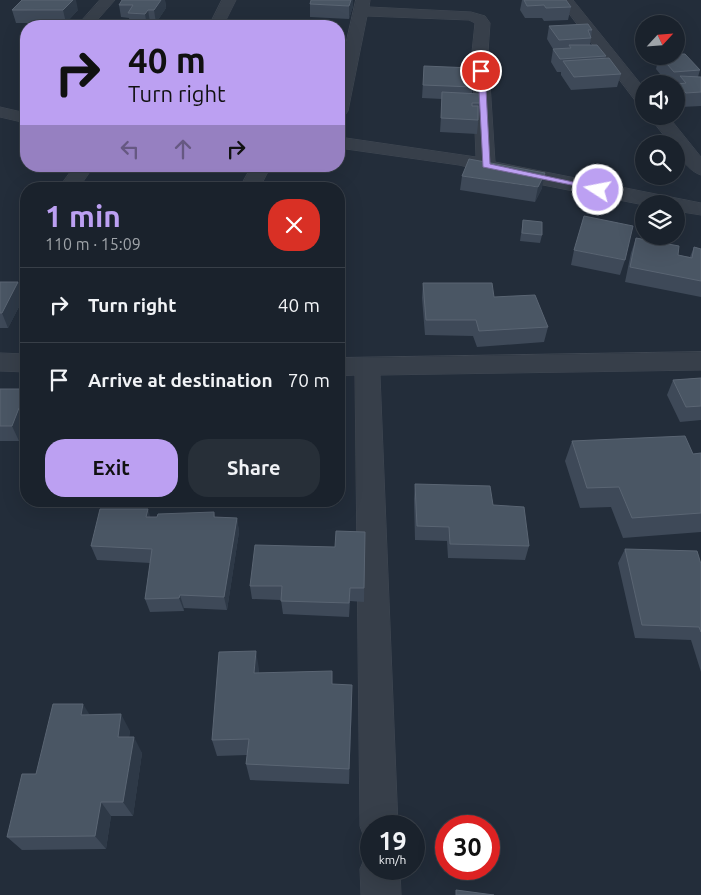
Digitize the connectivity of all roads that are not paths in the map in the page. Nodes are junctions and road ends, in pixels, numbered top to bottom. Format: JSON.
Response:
{"nodes":[{"id":1,"x":108,"y":0,"type":"edge"},
{"id":2,"x":229,"y":0,"type":"edge"},
{"id":3,"x":566,"y":0,"type":"edge"},
{"id":4,"x":362,"y":5,"type":"edge"},
{"id":5,"x":90,"y":20,"type":"edge"},
{"id":6,"x":219,"y":20,"type":"edge"},
{"id":7,"x":345,"y":83,"type":"edge"},
{"id":8,"x":635,"y":88,"type":"edge"},
{"id":9,"x":0,"y":112,"type":"edge"},
{"id":10,"x":20,"y":116,"type":"edge"},
{"id":11,"x":665,"y":125,"type":"edge"},
{"id":12,"x":345,"y":144,"type":"edge"},
{"id":13,"x":486,"y":165,"type":"junction"},
{"id":14,"x":701,"y":168,"type":"edge"},
{"id":15,"x":81,"y":172,"type":"edge"},
{"id":16,"x":73,"y":182,"type":"edge"},
{"id":17,"x":635,"y":197,"type":"edge"},
{"id":18,"x":685,"y":206,"type":"edge"},
{"id":19,"x":701,"y":209,"type":"edge"},
{"id":20,"x":701,"y":360,"type":"edge"},
{"id":21,"x":0,"y":362,"type":"edge"},
{"id":22,"x":20,"y":363,"type":"edge"},
{"id":23,"x":353,"y":367,"type":"edge"},
{"id":24,"x":378,"y":815,"type":"edge"},
{"id":25,"x":380,"y":880,"type":"edge"},
{"id":26,"x":380,"y":895,"type":"edge"}],
"edges":[{"from":1,"to":5,"type":"street"},
{"from":2,"to":6,"type":"street"},
{"from":3,"to":8,"type":"street"},
{"from":4,"to":7,"type":"street"},
{"from":4,"to":13,"type":"street"},
{"from":9,"to":10,"type":"street"},
{"from":11,"to":14,"type":"street"},
{"from":12,"to":13,"type":"street"},
{"from":13,"to":17,"type":"street"},
{"from":15,"to":16,"type":"street"},
{"from":18,"to":19,"type":"street"},
{"from":20,"to":23,"type":"street"},
{"from":21,"to":22,"type":"street"},
{"from":23,"to":24,"type":"street"},
{"from":25,"to":26,"type":"street"}]}
